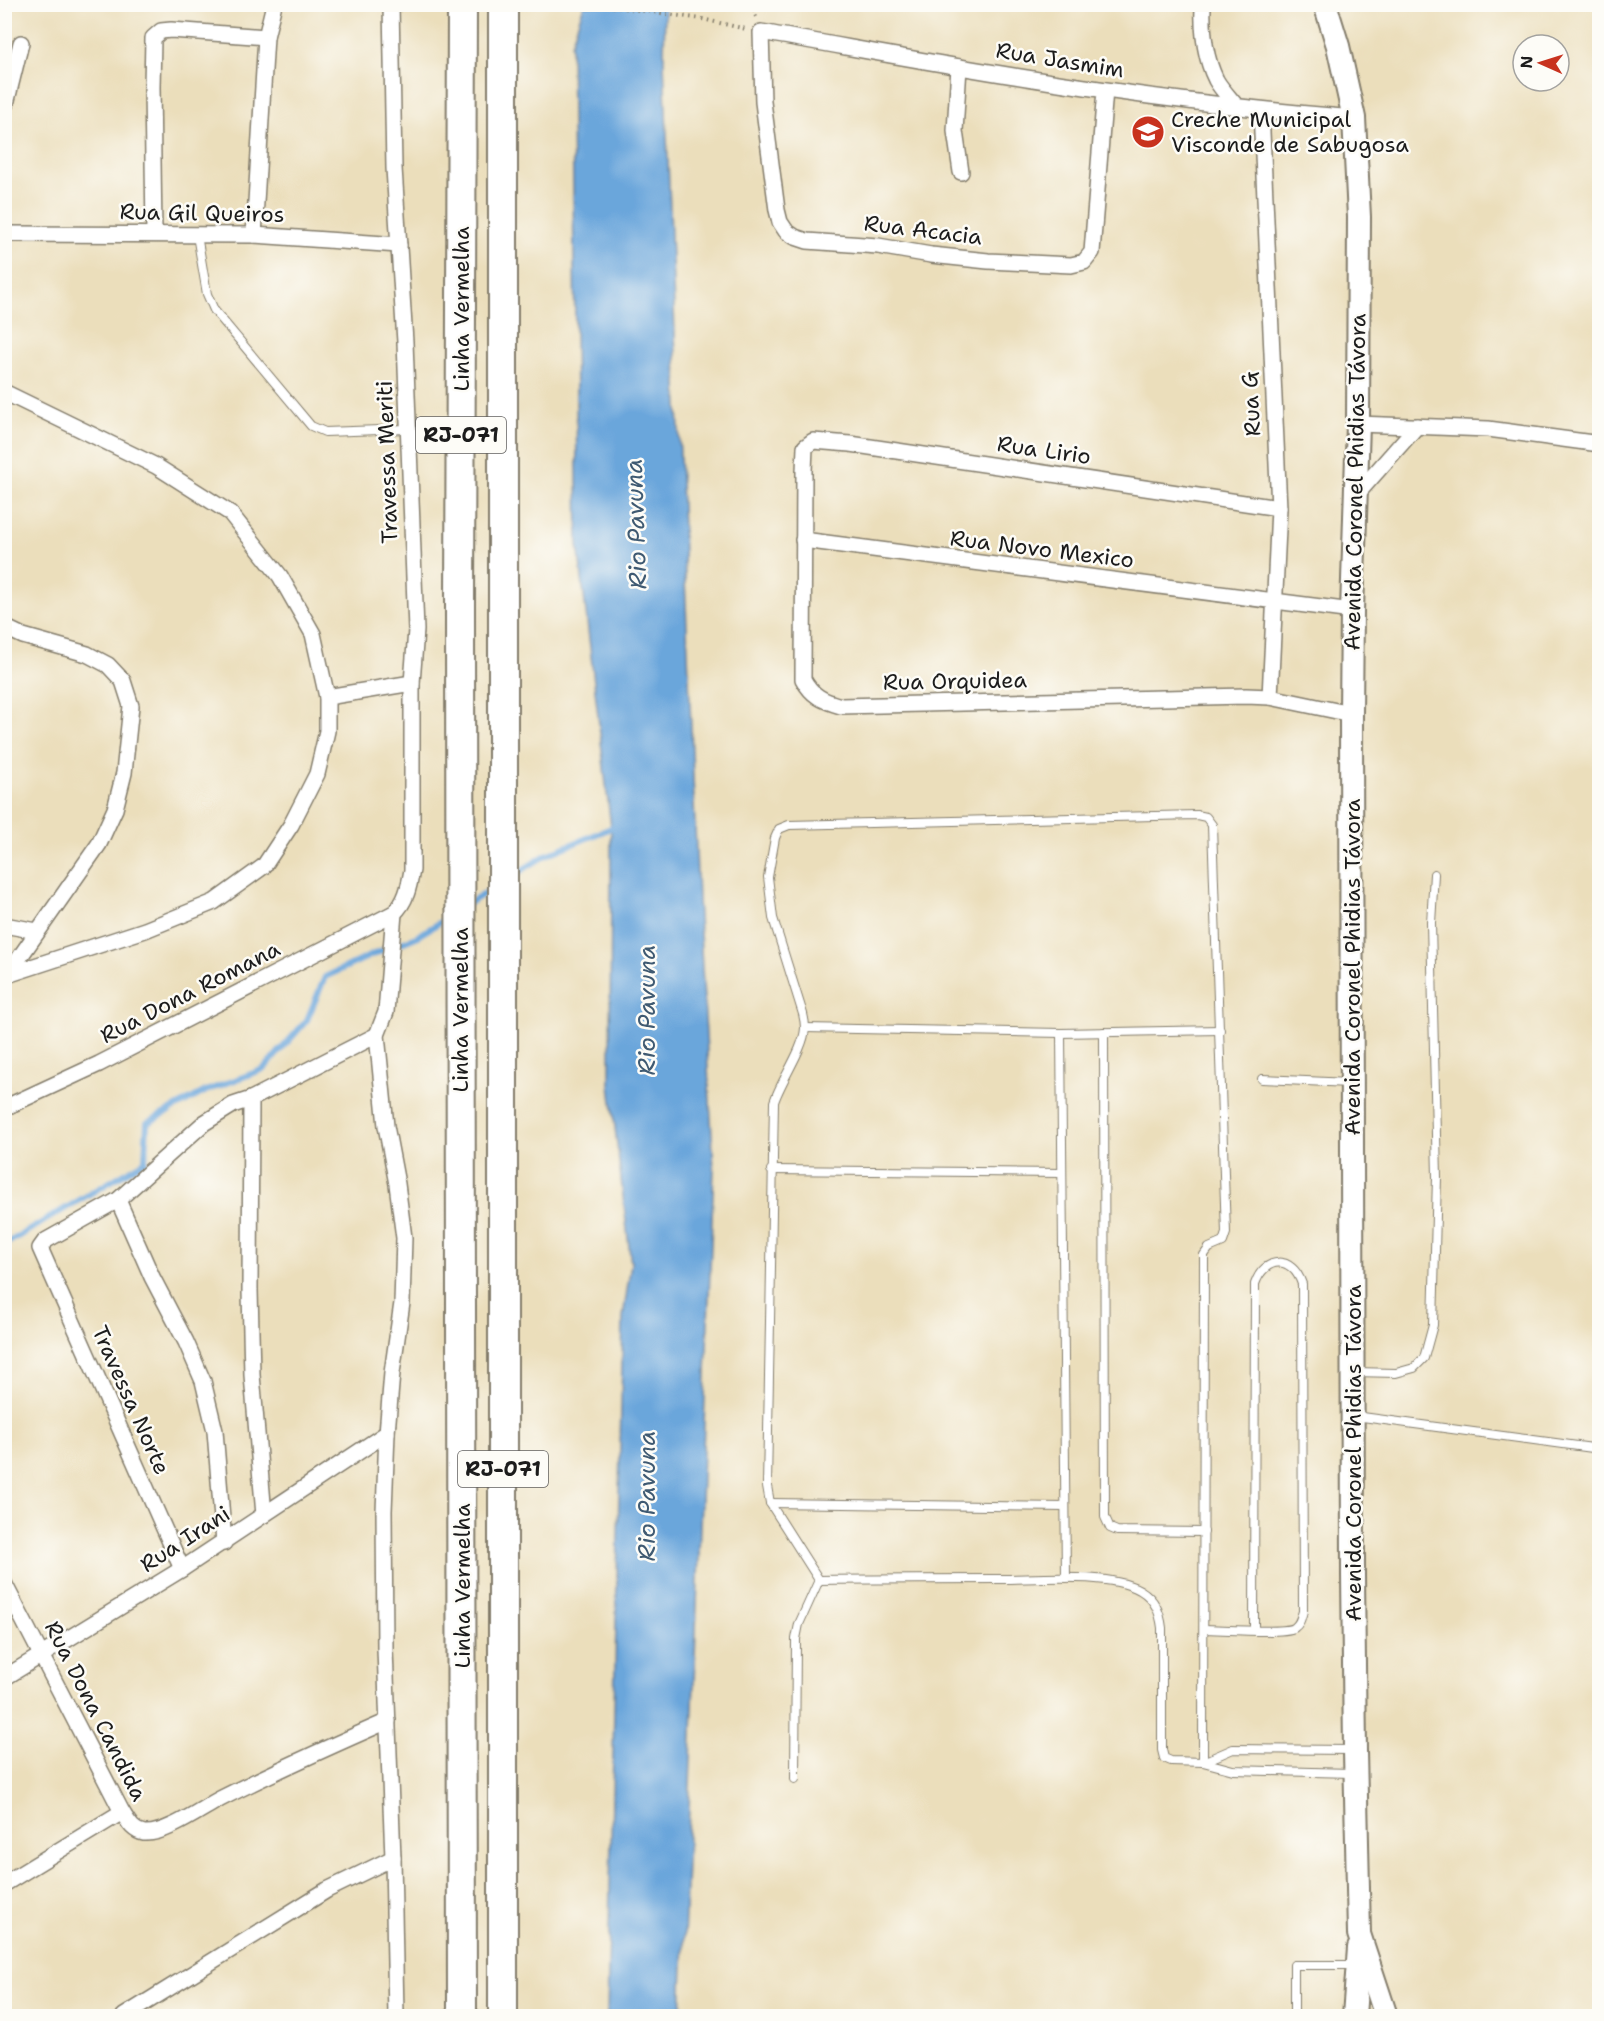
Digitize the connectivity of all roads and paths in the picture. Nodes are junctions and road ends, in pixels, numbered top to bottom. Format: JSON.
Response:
{"nodes":[{"id":1,"x":274,"y":4,"type":"edge"},
{"id":2,"x":391,"y":4,"type":"edge"},
{"id":3,"x":462,"y":4,"type":"edge"},
{"id":4,"x":503,"y":4,"type":"edge"},
{"id":5,"x":595,"y":4,"type":"edge"},
{"id":6,"x":1203,"y":4,"type":"edge"},
{"id":7,"x":1325,"y":4,"type":"edge"},
{"id":8,"x":761,"y":32,"type":"junction"},
{"id":9,"x":266,"y":38,"type":"junction"},
{"id":10,"x":21,"y":43,"type":"dead end"},
{"id":11,"x":959,"y":67,"type":"junction"},
{"id":12,"x":1105,"y":90,"type":"junction"},
{"id":13,"x":1237,"y":107,"type":"junction"},
{"id":14,"x":1261,"y":110,"type":"junction"},
{"id":15,"x":4,"y":112,"type":"edge"},
{"id":16,"x":1354,"y":118,"type":"junction"},
{"id":17,"x":961,"y":172,"type":"dead end"},
{"id":18,"x":154,"y":233,"type":"junction"},
{"id":19,"x":4,"y":234,"type":"edge"},
{"id":20,"x":254,"y":234,"type":"junction"},
{"id":21,"x":198,"y":241,"type":"dead end"},
{"id":22,"x":399,"y":245,"type":"junction"},
{"id":23,"x":4,"y":392,"type":"edge"},
{"id":24,"x":1358,"y":424,"type":"junction"},
{"id":25,"x":1417,"y":426,"type":"junction"},
{"id":26,"x":407,"y":429,"type":"junction"},
{"id":27,"x":1599,"y":444,"type":"edge"},
{"id":28,"x":805,"y":447,"type":"joint"},
{"id":29,"x":1357,"y":494,"type":"junction"},
{"id":30,"x":1279,"y":508,"type":"junction"},
{"id":31,"x":803,"y":540,"type":"junction"},
{"id":32,"x":1275,"y":602,"type":"junction"},
{"id":33,"x":1352,"y":611,"type":"junction"},
{"id":34,"x":4,"y":627,"type":"edge"},
{"id":35,"x":23,"y":636,"type":"junction"},
{"id":36,"x":4,"y":637,"type":"edge"},
{"id":37,"x":412,"y":683,"type":"junction"},
{"id":38,"x":1270,"y":696,"type":"junction"},
{"id":39,"x":327,"y":697,"type":"junction"},
{"id":40,"x":1351,"y":714,"type":"junction"},
{"id":41,"x":1434,"y":874,"type":"dead end"},
{"id":42,"x":394,"y":914,"type":"junction"},
{"id":43,"x":4,"y":925,"type":"edge"},
{"id":44,"x":37,"y":931,"type":"junction"},
{"id":45,"x":6,"y":975,"type":"edge"},
{"id":46,"x":805,"y":1028,"type":"junction"},
{"id":47,"x":1220,"y":1030,"type":"junction"},
{"id":48,"x":1104,"y":1032,"type":"junction"},
{"id":49,"x":1061,"y":1033,"type":"junction"},
{"id":50,"x":377,"y":1035,"type":"junction"},
{"id":51,"x":1262,"y":1078,"type":"dead end"},
{"id":52,"x":1353,"y":1083,"type":"junction"},
{"id":53,"x":251,"y":1099,"type":"junction"},
{"id":54,"x":4,"y":1108,"type":"edge"},
{"id":55,"x":771,"y":1170,"type":"junction"},
{"id":56,"x":1062,"y":1173,"type":"junction"},
{"id":57,"x":118,"y":1200,"type":"junction"},
{"id":58,"x":1353,"y":1372,"type":"junction"},
{"id":59,"x":1354,"y":1416,"type":"junction"},
{"id":60,"x":387,"y":1433,"type":"junction"},
{"id":61,"x":1599,"y":1449,"type":"edge"},
{"id":62,"x":770,"y":1503,"type":"junction"},
{"id":63,"x":1065,"y":1507,"type":"junction"},
{"id":64,"x":264,"y":1515,"type":"junction"},
{"id":65,"x":1204,"y":1532,"type":"junction"},
{"id":66,"x":224,"y":1543,"type":"junction"},
{"id":67,"x":182,"y":1569,"type":"junction"},
{"id":68,"x":1066,"y":1578,"type":"junction"},
{"id":69,"x":819,"y":1580,"type":"junction"},
{"id":70,"x":4,"y":1583,"type":"edge"},
{"id":71,"x":1204,"y":1629,"type":"junction"},
{"id":72,"x":1254,"y":1630,"type":"junction"},
{"id":73,"x":42,"y":1654,"type":"junction"},
{"id":74,"x":4,"y":1678,"type":"edge"},
{"id":75,"x":388,"y":1721,"type":"junction"},
{"id":76,"x":1355,"y":1750,"type":"junction"},
{"id":77,"x":1203,"y":1762,"type":"junction"},
{"id":78,"x":1355,"y":1773,"type":"junction"},
{"id":79,"x":795,"y":1779,"type":"dead end"},
{"id":80,"x":122,"y":1812,"type":"junction"},
{"id":81,"x":393,"y":1858,"type":"junction"},
{"id":82,"x":4,"y":1884,"type":"edge"},
{"id":83,"x":1359,"y":1934,"type":"junction"},
{"id":84,"x":1358,"y":1965,"type":"junction"},
{"id":85,"x":124,"y":2016,"type":"edge"},
{"id":86,"x":396,"y":2016,"type":"edge"},
{"id":87,"x":462,"y":2016,"type":"edge"},
{"id":88,"x":503,"y":2016,"type":"edge"},
{"id":89,"x":1294,"y":2016,"type":"edge"},
{"id":90,"x":1354,"y":2016,"type":"edge"},
{"id":91,"x":1386,"y":2016,"type":"edge"}],
"edges":[{"from":1,"to":9,"type":"street"},
{"from":2,"to":22,"type":"street","name":"Travessa Meriti"},
{"from":3,"to":87,"type":"highway","name":"Linha Vermelha","number":"RJ-071"},
{"from":4,"to":88,"type":"highway","name":"Linha Vermelha","number":"RJ-071"},
{"from":5,"to":8,"type":"path"},
{"from":6,"to":13,"type":"street"},
{"from":7,"to":16,"type":"street","name":"Avenida Coronel Phidias Távora"},
{"from":8,"to":11,"type":"street","name":"Rua Jasmim"},
{"from":8,"to":12,"type":"street","name":"Rua Acacia"},
{"from":9,"to":18,"type":"street"},
{"from":9,"to":20,"type":"street"},
{"from":10,"to":15,"type":"street"},
{"from":11,"to":12,"type":"street","name":"Rua Jasmim"},
{"from":11,"to":17,"type":"street"},
{"from":12,"to":13,"type":"street","name":"Rua Jasmim"},
{"from":13,"to":14,"type":"street","name":"Rua Jasmim"},
{"from":14,"to":16,"type":"street","name":"Rua Jasmim"},
{"from":14,"to":30,"type":"street","name":"Rua G"},
{"from":16,"to":24,"type":"street","name":"Avenida Coronel Phidias Távora"},
{"from":18,"to":19,"type":"street","name":"Rua Gil Queiros"},
{"from":18,"to":20,"type":"street","name":"Rua Gil Queiros"},
{"from":20,"to":22,"type":"street","name":"Rua Gil Queiros"},
{"from":21,"to":26,"type":"lane"},
{"from":22,"to":26,"type":"street","name":"Travessa Meriti"},
{"from":23,"to":39,"type":"street"},
{"from":24,"to":25,"type":"street"},
{"from":24,"to":29,"type":"street","name":"Avenida Coronel Phidias Távora"},
{"from":25,"to":27,"type":"street"},
{"from":25,"to":29,"type":"street"},
{"from":26,"to":37,"type":"street","name":"Travessa Meriti"},
{"from":28,"to":30,"type":"street","name":"Rua Lirio"},
{"from":28,"to":31,"type":"street","name":"Rua Orquidea"},
{"from":29,"to":33,"type":"street","name":"Avenida Coronel Phidias Távora"},
{"from":30,"to":32,"type":"street","name":"Rua G"},
{"from":31,"to":32,"type":"street","name":"Rua Novo Mexico"},
{"from":31,"to":38,"type":"street","name":"Rua Orquidea"},
{"from":32,"to":33,"type":"street"},
{"from":32,"to":38,"type":"street","name":"Rua G"},
{"from":33,"to":40,"type":"street","name":"Avenida Coronel Phidias Távora"},
{"from":34,"to":35,"type":"street"},
{"from":35,"to":36,"type":"street"},
{"from":35,"to":44,"type":"street"},
{"from":37,"to":39,"type":"street"},
{"from":37,"to":42,"type":"street","name":"Travessa Meriti"},
{"from":38,"to":40,"type":"street","name":"Rua Orquidea"},
{"from":39,"to":45,"type":"street"},
{"from":40,"to":52,"type":"street","name":"Avenida Coronel Phidias Távora"},
{"from":41,"to":58,"type":"lane"},
{"from":42,"to":50,"type":"street"},
{"from":42,"to":54,"type":"street","name":"Rua Dona Romana"},
{"from":43,"to":44,"type":"street"},
{"from":44,"to":45,"type":"street"},
{"from":46,"to":47,"type":"lane"},
{"from":46,"to":49,"type":"lane"},
{"from":46,"to":55,"type":"lane"},
{"from":47,"to":48,"type":"lane"},
{"from":47,"to":65,"type":"lane"},
{"from":48,"to":49,"type":"lane"},
{"from":48,"to":65,"type":"lane"},
{"from":49,"to":56,"type":"lane"},
{"from":50,"to":53,"type":"street"},
{"from":50,"to":60,"type":"street"},
{"from":51,"to":52,"type":"lane"},
{"from":52,"to":58,"type":"street","name":"Avenida Coronel Phidias Távora"},
{"from":53,"to":57,"type":"street"},
{"from":53,"to":64,"type":"street"},
{"from":55,"to":56,"type":"lane"},
{"from":55,"to":62,"type":"lane"},
{"from":56,"to":63,"type":"lane"},
{"from":57,"to":66,"type":"street"},
{"from":57,"to":67,"type":"street","name":"Travessa Norte"},
{"from":58,"to":59,"type":"street","name":"Avenida Coronel Phidias Távora"},
{"from":59,"to":61,"type":"lane"},
{"from":59,"to":76,"type":"street","name":"Avenida Coronel Phidias Távora"},
{"from":60,"to":64,"type":"street","name":"Rua Irani"},
{"from":60,"to":75,"type":"street"},
{"from":62,"to":63,"type":"lane"},
{"from":62,"to":69,"type":"lane"},
{"from":63,"to":68,"type":"lane"},
{"from":64,"to":66,"type":"street","name":"Rua Irani"},
{"from":65,"to":71,"type":"lane"},
{"from":66,"to":67,"type":"street","name":"Rua Irani"},
{"from":67,"to":73,"type":"street","name":"Rua Irani"},
{"from":68,"to":69,"type":"lane"},
{"from":68,"to":77,"type":"lane"},
{"from":69,"to":79,"type":"lane"},
{"from":70,"to":73,"type":"street","name":"Rua Dona Candida"},
{"from":71,"to":72,"type":"lane"},
{"from":71,"to":77,"type":"lane"},
{"from":72,"to":72,"type":"lane"},
{"from":73,"to":74,"type":"street","name":"Rua Irani"},
{"from":73,"to":80,"type":"street","name":"Rua Dona Candida"},
{"from":75,"to":80,"type":"street","name":"Rua Dona Candida"},
{"from":75,"to":81,"type":"street"},
{"from":76,"to":77,"type":"lane"},
{"from":76,"to":78,"type":"street","name":"Avenida Coronel Phidias Távora"},
{"from":77,"to":78,"type":"lane"},
{"from":78,"to":83,"type":"street","name":"Avenida Coronel Phidias Távora"},
{"from":80,"to":82,"type":"street"},
{"from":81,"to":85,"type":"street"},
{"from":81,"to":86,"type":"street"},
{"from":83,"to":84,"type":"street","name":"Avenida Coronel Phidias Távora"},
{"from":83,"to":91,"type":"street","name":"Avenida Coronel Phidias Távora"},
{"from":84,"to":89,"type":"lane"},
{"from":84,"to":90,"type":"street","name":"Avenida Coronel Phidias Távora"}]}
